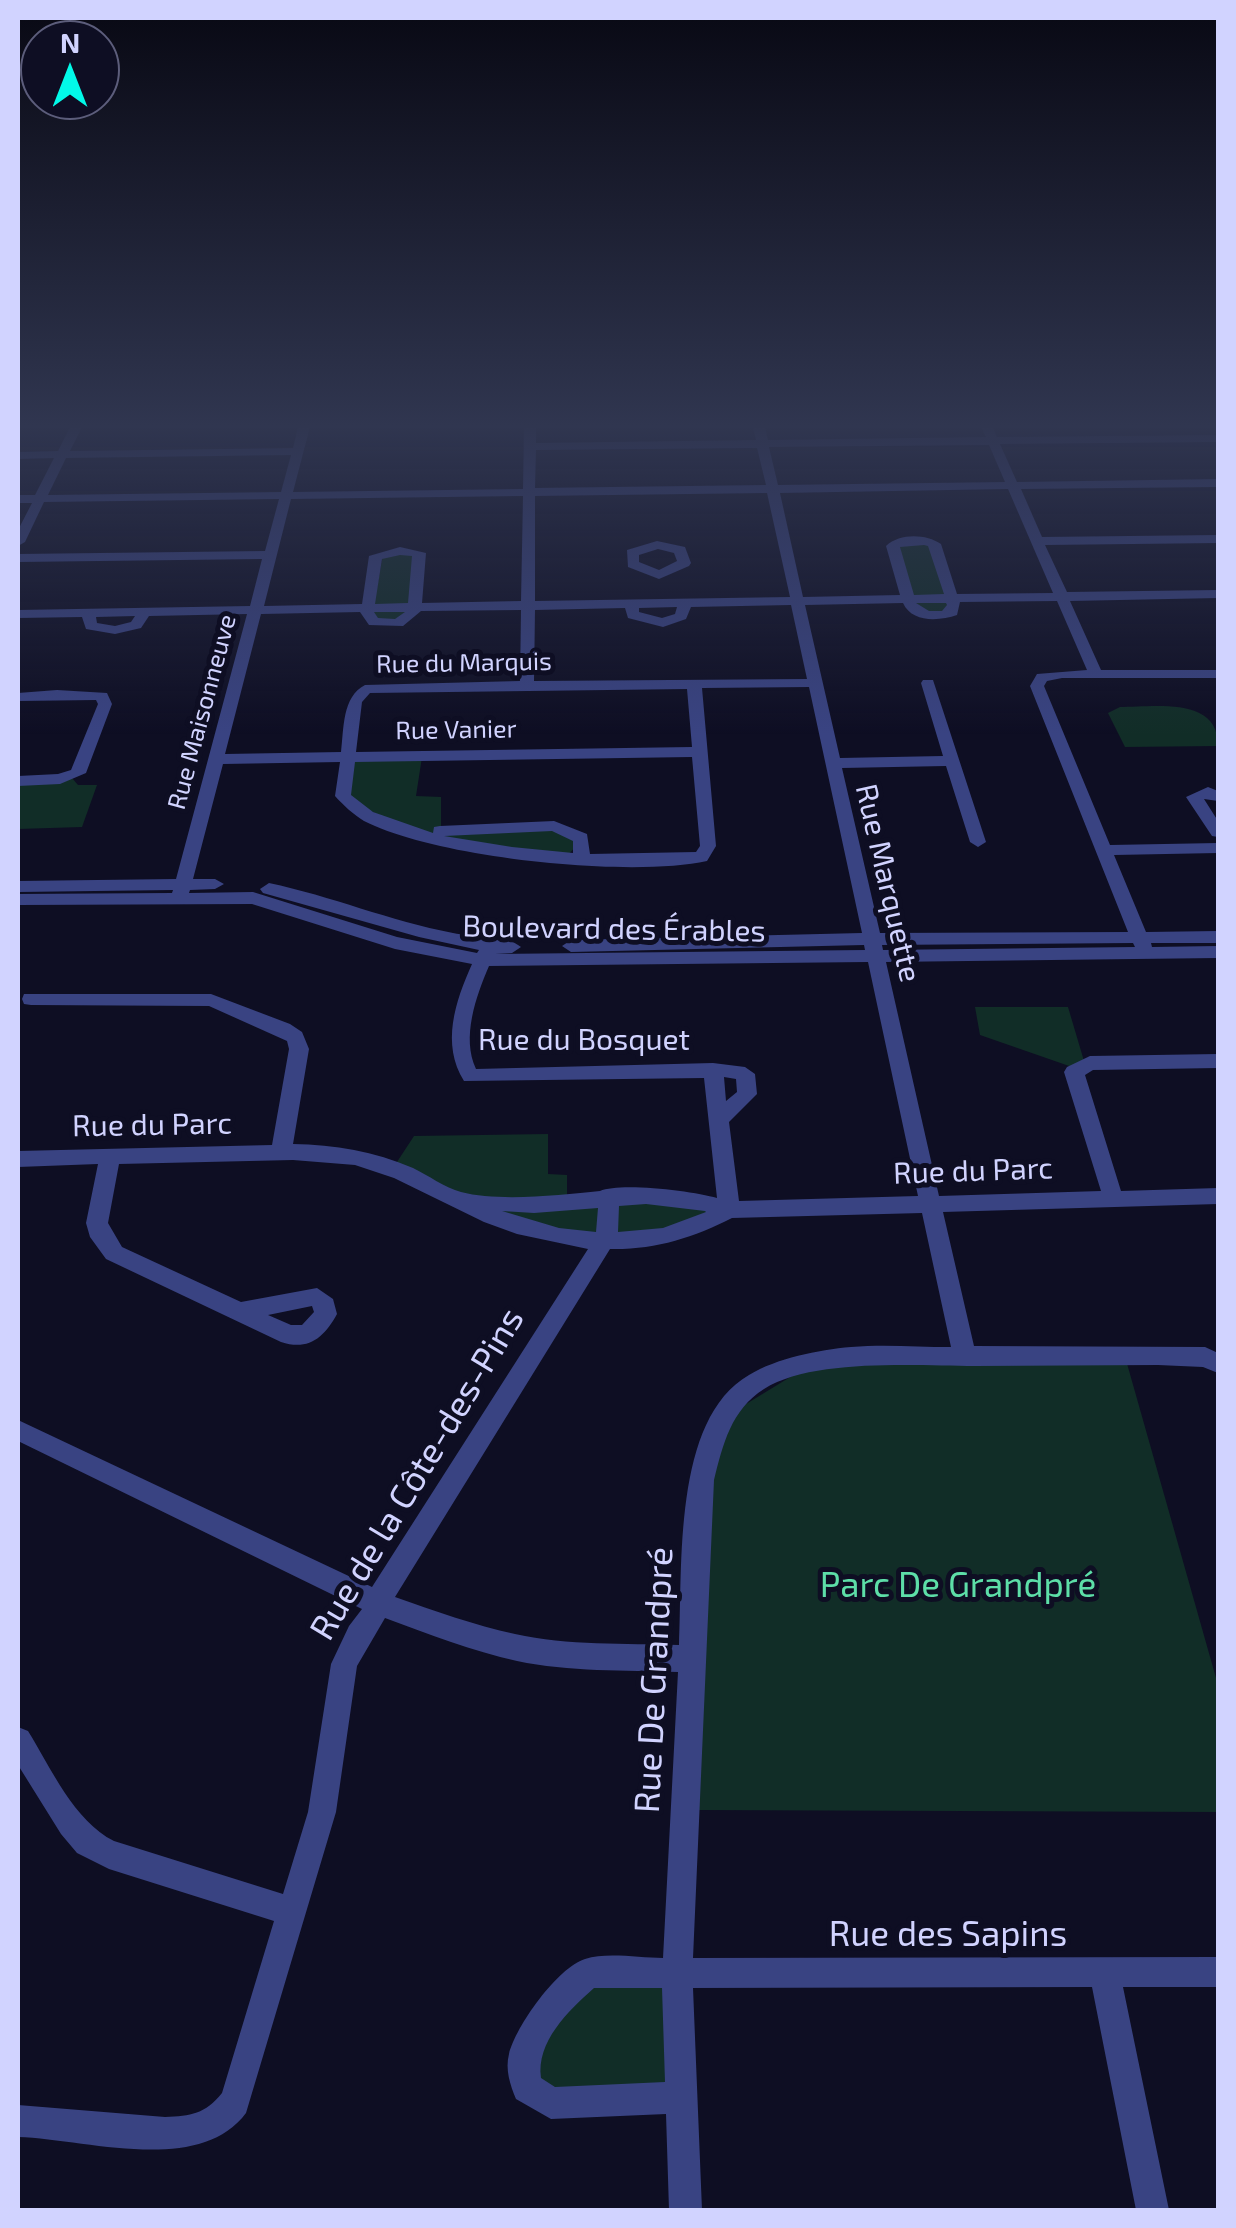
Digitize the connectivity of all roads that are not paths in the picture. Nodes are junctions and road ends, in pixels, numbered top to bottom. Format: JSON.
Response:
{"nodes":[{"id":1,"x":278,"y":527,"type":"edge"},
{"id":2,"x":528,"y":527,"type":"edge"},
{"id":3,"x":781,"y":527,"type":"edge"},
{"id":4,"x":1032,"y":527,"type":"edge"},
{"id":5,"x":1218,"y":539,"type":"edge"},
{"id":6,"x":1038,"y":541,"type":"junction"},
{"id":7,"x":270,"y":555,"type":"junction"},
{"id":8,"x":18,"y":558,"type":"edge"},
{"id":9,"x":659,"y":575,"type":"dead end"},
{"id":10,"x":1218,"y":594,"type":"edge"},
{"id":11,"x":1062,"y":596,"type":"junction"},
{"id":12,"x":907,"y":598,"type":"junction"},
{"id":13,"x":952,"y":598,"type":"junction"},
{"id":14,"x":796,"y":601,"type":"junction"},
{"id":15,"x":685,"y":603,"type":"junction"},
{"id":16,"x":630,"y":604,"type":"junction"},
{"id":17,"x":662,"y":604,"type":"junction"},
{"id":18,"x":528,"y":606,"type":"junction"},
{"id":19,"x":368,"y":608,"type":"junction"},
{"id":20,"x":415,"y":608,"type":"junction"},
{"id":21,"x":255,"y":610,"type":"junction"},
{"id":22,"x":18,"y":614,"type":"edge"},
{"id":23,"x":1096,"y":674,"type":"junction"},
{"id":24,"x":1218,"y":674,"type":"edge"},
{"id":25,"x":813,"y":683,"type":"junction"},
{"id":26,"x":928,"y":683,"type":"dead end"},
{"id":27,"x":694,"y":684,"type":"junction"},
{"id":28,"x":528,"y":686,"type":"junction"},
{"id":29,"x":18,"y":697,"type":"edge"},
{"id":30,"x":699,"y":752,"type":"junction"},
{"id":31,"x":348,"y":756,"type":"junction"},
{"id":32,"x":215,"y":759,"type":"junction"},
{"id":33,"x":951,"y":761,"type":"junction"},
{"id":34,"x":831,"y":764,"type":"junction"},
{"id":35,"x":18,"y":781,"type":"edge"},
{"id":36,"x":1218,"y":796,"type":"edge"},
{"id":37,"x":412,"y":832,"type":"junction"},
{"id":38,"x":1218,"y":832,"type":"edge"},
{"id":39,"x":978,"y":842,"type":"dead end"},
{"id":40,"x":1218,"y":848,"type":"edge"},
{"id":41,"x":1107,"y":850,"type":"junction"},
{"id":42,"x":582,"y":858,"type":"junction"},
{"id":43,"x":18,"y":886,"type":"edge"},
{"id":44,"x":181,"y":890,"type":"junction"},
{"id":45,"x":18,"y":900,"type":"edge"},
{"id":46,"x":1218,"y":936,"type":"edge"},
{"id":47,"x":1143,"y":945,"type":"junction"},
{"id":48,"x":876,"y":948,"type":"junction"},
{"id":49,"x":1218,"y":952,"type":"edge"},
{"id":50,"x":486,"y":953,"type":"junction"},
{"id":51,"x":31,"y":999,"type":"dead end"},
{"id":52,"x":1218,"y":1061,"type":"edge"},
{"id":53,"x":713,"y":1070,"type":"junction"},
{"id":54,"x":717,"y":1122,"type":"junction"},
{"id":55,"x":282,"y":1153,"type":"junction"},
{"id":56,"x":110,"y":1156,"type":"junction"},
{"id":57,"x":18,"y":1159,"type":"edge"},
{"id":58,"x":608,"y":1196,"type":"junction"},
{"id":59,"x":1218,"y":1196,"type":"edge"},
{"id":60,"x":1113,"y":1197,"type":"junction"},
{"id":61,"x":457,"y":1200,"type":"junction"},
{"id":62,"x":932,"y":1202,"type":"junction"},
{"id":63,"x":729,"y":1210,"type":"junction"},
{"id":64,"x":604,"y":1242,"type":"junction"},
{"id":65,"x":240,"y":1312,"type":"dead end"},
{"id":66,"x":964,"y":1355,"type":"junction"},
{"id":67,"x":1218,"y":1362,"type":"edge"},
{"id":68,"x":18,"y":1430,"type":"edge"},
{"id":69,"x":377,"y":1603,"type":"junction"},
{"id":70,"x":691,"y":1660,"type":"junction"},
{"id":71,"x":18,"y":1741,"type":"edge"},
{"id":72,"x":291,"y":1911,"type":"junction"},
{"id":73,"x":677,"y":1972,"type":"junction"},
{"id":74,"x":1104,"y":1972,"type":"junction"},
{"id":75,"x":1218,"y":1972,"type":"edge"},
{"id":76,"x":681,"y":2097,"type":"junction"},
{"id":77,"x":18,"y":2121,"type":"edge"},
{"id":78,"x":686,"y":2210,"type":"edge"},
{"id":79,"x":1152,"y":2210,"type":"edge"}],
"edges":[{"from":1,"to":7,"type":"street","name":"Rue Maisonneuve"},
{"from":2,"to":18,"type":"street"},
{"from":3,"to":14,"type":"street","name":"Rue Marquette"},
{"from":4,"to":6,"type":"street"},
{"from":5,"to":6,"type":"street"},
{"from":6,"to":11,"type":"street"},
{"from":7,"to":8,"type":"street"},
{"from":7,"to":21,"type":"street","name":"Rue Maisonneuve"},
{"from":9,"to":17,"type":"street"},
{"from":10,"to":11,"type":"street"},
{"from":11,"to":13,"type":"street"},
{"from":11,"to":23,"type":"street"},
{"from":12,"to":13,"type":"street"},
{"from":12,"to":13,"type":"street"},
{"from":12,"to":14,"type":"street"},
{"from":14,"to":15,"type":"street"},
{"from":14,"to":25,"type":"street","name":"Rue Marquette"},
{"from":15,"to":16,"type":"street"},
{"from":15,"to":17,"type":"street"},
{"from":16,"to":17,"type":"street"},
{"from":16,"to":18,"type":"street"},
{"from":18,"to":20,"type":"street"},
{"from":18,"to":28,"type":"street"},
{"from":19,"to":20,"type":"street"},
{"from":19,"to":20,"type":"street"},
{"from":19,"to":21,"type":"street"},
{"from":21,"to":22,"type":"street"},
{"from":21,"to":32,"type":"street","name":"Rue Maisonneuve"},
{"from":23,"to":24,"type":"street"},
{"from":23,"to":41,"type":"street"},
{"from":25,"to":27,"type":"street","name":"Rue du Marquis"},
{"from":25,"to":34,"type":"street","name":"Rue Marquette"},
{"from":26,"to":33,"type":"street"},
{"from":27,"to":28,"type":"street","name":"Rue du Marquis"},
{"from":27,"to":30,"type":"street","name":"Rue du Marquis"},
{"from":28,"to":31,"type":"street","name":"Rue du Marquis"},
{"from":29,"to":35,"type":"street"},
{"from":30,"to":31,"type":"street","name":"Rue Vanier"},
{"from":30,"to":42,"type":"street","name":"Rue du Marquis"},
{"from":31,"to":32,"type":"street","name":"Rue Vanier"},
{"from":31,"to":37,"type":"street","name":"Rue du Marquis"},
{"from":32,"to":44,"type":"street","name":"Rue Maisonneuve"},
{"from":33,"to":34,"type":"street"},
{"from":33,"to":39,"type":"street"},
{"from":34,"to":48,"type":"street","name":"Rue Marquette"},
{"from":36,"to":38,"type":"street"},
{"from":37,"to":42,"type":"street","name":"Rue du Marquis"},
{"from":37,"to":42,"type":"street","name":"Rue du Marquis"},
{"from":40,"to":41,"type":"street"},
{"from":41,"to":47,"type":"street"},
{"from":43,"to":44,"type":"street","name":"Boulevard des Érables"},
{"from":44,"to":45,"type":"street","name":"Boulevard des Érables"},
{"from":44,"to":50,"type":"street","name":"Boulevard des Érables"},
{"from":46,"to":47,"type":"street","name":"Boulevard des Érables"},
{"from":47,"to":48,"type":"street","name":"Boulevard des Érables"},
{"from":47,"to":49,"type":"street","name":"Boulevard des Érables"},
{"from":48,"to":50,"type":"street","name":"Boulevard des Érables"},
{"from":48,"to":62,"type":"street","name":"Rue Marquette"},
{"from":50,"to":53,"type":"street","name":"Rue du Bosquet"},
{"from":51,"to":55,"type":"street"},
{"from":52,"to":60,"type":"street"},
{"from":53,"to":54,"type":"street","name":"Rue du Bosquet"},
{"from":53,"to":54,"type":"street","name":"Rue du Bosquet"},
{"from":54,"to":63,"type":"street","name":"Rue du Bosquet"},
{"from":55,"to":56,"type":"street","name":"Rue du Parc"},
{"from":55,"to":61,"type":"street","name":"Rue du Parc"},
{"from":56,"to":57,"type":"street","name":"Rue du Parc"},
{"from":56,"to":65,"type":"street"},
{"from":58,"to":61,"type":"street","name":"Rue du Parc"},
{"from":58,"to":63,"type":"street","name":"Rue du Parc"},
{"from":58,"to":64,"type":"street","name":"Rue de la Côte-des-Pins"},
{"from":59,"to":60,"type":"street","name":"Rue du Parc"},
{"from":60,"to":62,"type":"street","name":"Rue du Parc"},
{"from":61,"to":64,"type":"street","name":"Rue du Parc"},
{"from":62,"to":63,"type":"street","name":"Rue du Parc"},
{"from":62,"to":66,"type":"street","name":"Rue Marquette"},
{"from":63,"to":64,"type":"street","name":"Rue du Parc"},
{"from":64,"to":69,"type":"street","name":"Rue de la Côte-des-Pins"},
{"from":66,"to":67,"type":"street","name":"Rue De Grandpré"},
{"from":66,"to":70,"type":"street","name":"Rue De Grandpré"},
{"from":68,"to":69,"type":"street"},
{"from":69,"to":70,"type":"street"},
{"from":69,"to":72,"type":"street","name":"Rue de la Côte-des-Pins"},
{"from":70,"to":73,"type":"street","name":"Rue De Grandpré"},
{"from":71,"to":72,"type":"street"},
{"from":72,"to":77,"type":"street","name":"Rue de la Côte-des-Pins"},
{"from":73,"to":74,"type":"street","name":"Rue des Sapins"},
{"from":73,"to":76,"type":"street","name":"Rue De Grandpré"},
{"from":73,"to":76,"type":"street","name":"Rue des Sapins"},
{"from":74,"to":75,"type":"street","name":"Rue des Sapins"},
{"from":74,"to":79,"type":"street"},
{"from":76,"to":78,"type":"street","name":"Rue De Grandpré"}]}
